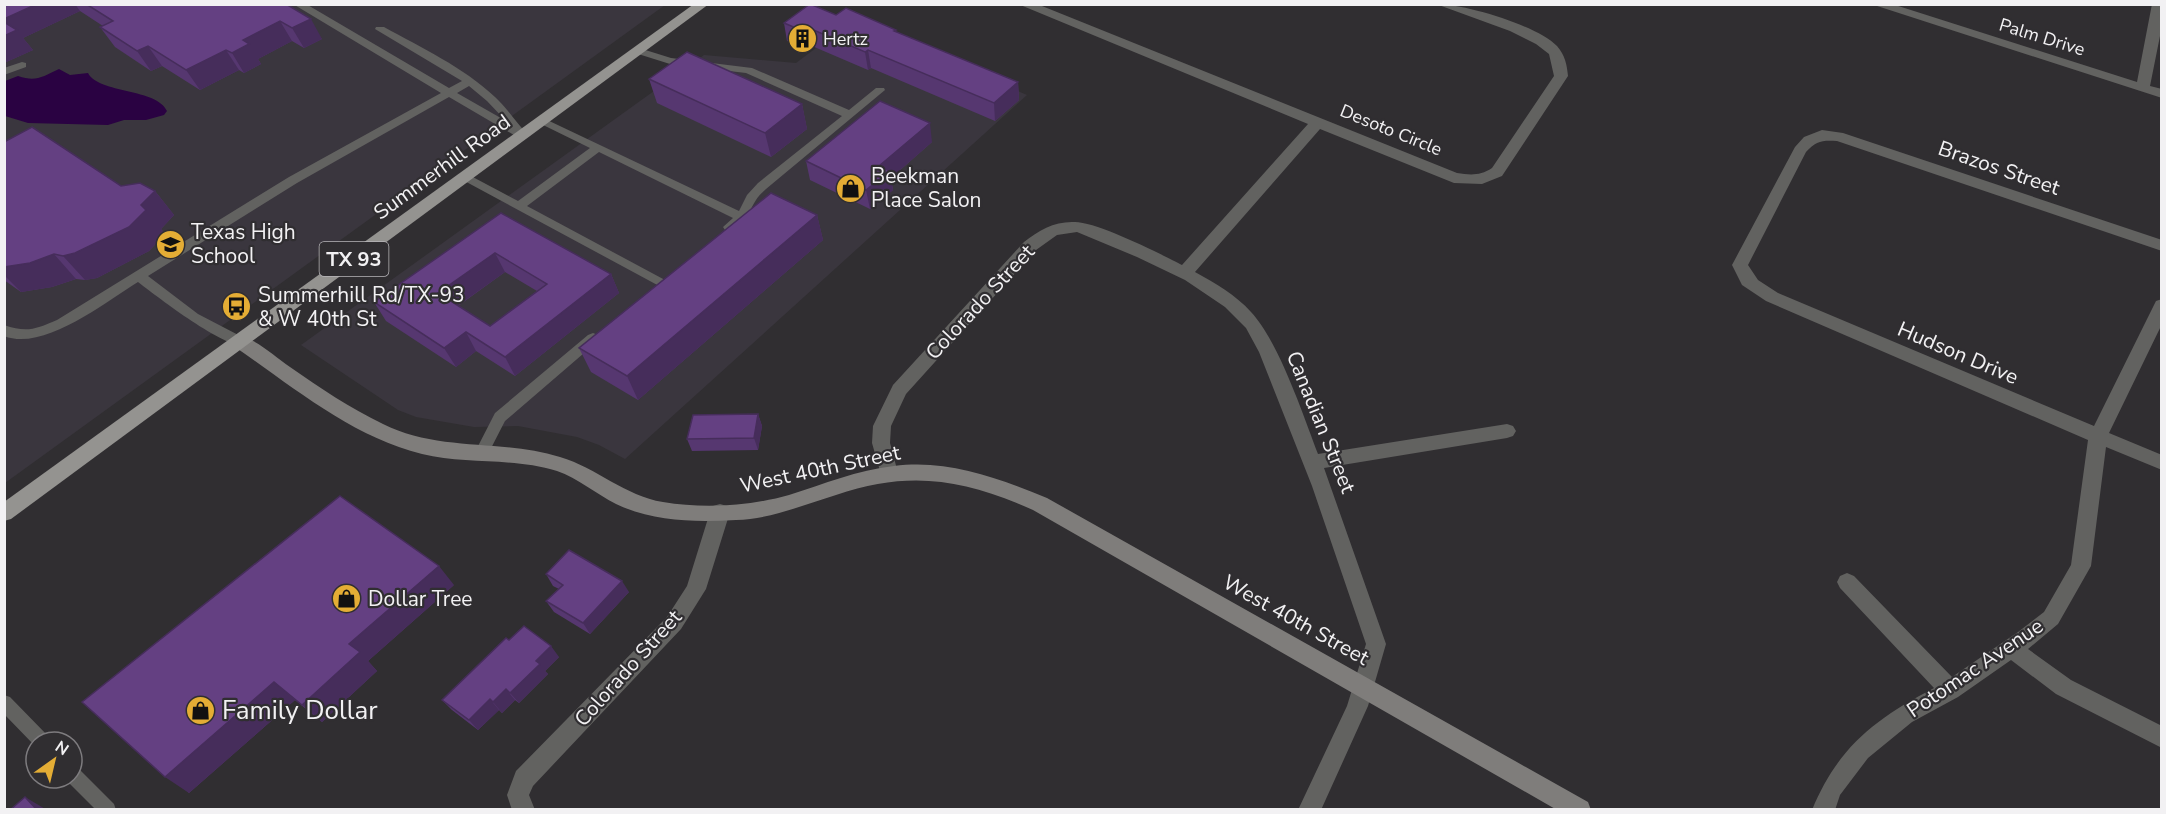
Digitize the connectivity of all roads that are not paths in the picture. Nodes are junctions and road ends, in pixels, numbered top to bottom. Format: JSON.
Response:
{"nodes":[{"id":1,"x":298,"y":4,"type":"edge"},
{"id":2,"x":317,"y":4,"type":"edge"},
{"id":3,"x":703,"y":4,"type":"edge"},
{"id":4,"x":1024,"y":4,"type":"edge"},
{"id":5,"x":1442,"y":4,"type":"edge"},
{"id":6,"x":1877,"y":4,"type":"edge"},
{"id":7,"x":2159,"y":4,"type":"edge"},
{"id":8,"x":320,"y":18,"type":"junction"},
{"id":9,"x":380,"y":29,"type":"dead end"},
{"id":10,"x":639,"y":51,"type":"junction"},
{"id":11,"x":22,"y":65,"type":"dead end"},
{"id":12,"x":4,"y":72,"type":"edge"},
{"id":13,"x":470,"y":81,"type":"junction"},
{"id":14,"x":2143,"y":88,"type":"junction"},
{"id":15,"x":880,"y":90,"type":"dead end"},
{"id":16,"x":450,"y":93,"type":"junction"},
{"id":17,"x":2162,"y":94,"type":"edge"},
{"id":18,"x":850,"y":115,"type":"junction"},
{"id":19,"x":543,"y":122,"type":"junction"},
{"id":20,"x":1318,"y":122,"type":"junction"},
{"id":21,"x":523,"y":136,"type":"junction"},
{"id":22,"x":599,"y":147,"type":"junction"},
{"id":23,"x":465,"y":178,"type":"junction"},
{"id":24,"x":519,"y":206,"type":"junction"},
{"id":25,"x":742,"y":217,"type":"junction"},
{"id":26,"x":717,"y":237,"type":"edge"},
{"id":27,"x":2162,"y":246,"type":"edge"},
{"id":28,"x":1184,"y":274,"type":"junction"},
{"id":29,"x":138,"y":275,"type":"junction"},
{"id":30,"x":1743,"y":275,"type":"joint"},
{"id":31,"x":660,"y":283,"type":"edge"},
{"id":32,"x":2162,"y":305,"type":"edge"},
{"id":33,"x":606,"y":328,"type":"edge"},
{"id":34,"x":4,"y":330,"type":"edge"},
{"id":35,"x":241,"y":342,"type":"junction"},
{"id":36,"x":1507,"y":431,"type":"dead end"},
{"id":37,"x":2098,"y":437,"type":"junction"},
{"id":38,"x":482,"y":452,"type":"junction"},
{"id":39,"x":1314,"y":462,"type":"junction"},
{"id":40,"x":2162,"y":463,"type":"edge"},
{"id":41,"x":889,"y":473,"type":"junction"},
{"id":42,"x":720,"y":512,"type":"junction"},
{"id":43,"x":4,"y":513,"type":"edge"},
{"id":44,"x":1847,"y":582,"type":"dead end"},
{"id":45,"x":2011,"y":647,"type":"junction"},
{"id":46,"x":1365,"y":686,"type":"junction"},
{"id":47,"x":1950,"y":690,"type":"junction"},
{"id":48,"x":4,"y":702,"type":"edge"},
{"id":49,"x":31,"y":730,"type":"edge"},
{"id":50,"x":2162,"y":738,"type":"edge"},
{"id":51,"x":84,"y":786,"type":"edge"},
{"id":52,"x":108,"y":810,"type":"edge"},
{"id":53,"x":524,"y":810,"type":"edge"},
{"id":54,"x":1309,"y":810,"type":"edge"},
{"id":55,"x":1580,"y":810,"type":"edge"},
{"id":56,"x":1823,"y":810,"type":"edge"}],
"edges":[{"from":1,"to":8,"type":"lane"},
{"from":2,"to":8,"type":"lane"},
{"from":3,"to":10,"type":"main road","name":"Summerhill Road","number":"TX 93"},
{"from":4,"to":20,"type":"street","name":"Desoto Circle"},
{"from":5,"to":20,"type":"street","name":"Desoto Circle"},
{"from":6,"to":14,"type":"street","name":"Palm Drive"},
{"from":7,"to":14,"type":"street"},
{"from":8,"to":16,"type":"lane"},
{"from":9,"to":13,"type":"lane"},
{"from":10,"to":18,"type":"lane"},
{"from":10,"to":19,"type":"main road","name":"Summerhill Road","number":"TX 93"},
{"from":11,"to":12,"type":"lane"},
{"from":13,"to":16,"type":"lane"},
{"from":13,"to":21,"type":"lane"},
{"from":14,"to":17,"type":"street","name":"Palm Drive"},
{"from":15,"to":18,"type":"lane"},
{"from":16,"to":21,"type":"lane"},
{"from":16,"to":29,"type":"lane"},
{"from":18,"to":25,"type":"lane"},
{"from":19,"to":21,"type":"main road","name":"Summerhill Road","number":"TX 93"},
{"from":19,"to":22,"type":"lane"},
{"from":20,"to":28,"type":"street"},
{"from":21,"to":23,"type":"main road","name":"Summerhill Road","number":"TX 93"},
{"from":22,"to":24,"type":"lane"},
{"from":22,"to":25,"type":"lane"},
{"from":23,"to":24,"type":"lane"},
{"from":23,"to":35,"type":"main road","name":"Summerhill Road","number":"TX 93"},
{"from":24,"to":31,"type":"lane"},
{"from":25,"to":26,"type":"lane"},
{"from":27,"to":30,"type":"street","name":"Brazos Street"},
{"from":28,"to":39,"type":"street","name":"Canadian Street"},
{"from":28,"to":41,"type":"street","name":"Colorado Street"},
{"from":29,"to":34,"type":"lane"},
{"from":29,"to":35,"type":"lane"},
{"from":30,"to":37,"type":"street","name":"Hudson Drive"},
{"from":32,"to":37,"type":"street","name":"Potomac Avenue"},
{"from":33,"to":38,"type":"lane"},
{"from":35,"to":38,"type":"street","name":"West 40th Street"},
{"from":35,"to":43,"type":"main road","name":"Summerhill Road","number":"TX 93"},
{"from":36,"to":39,"type":"street"},
{"from":37,"to":40,"type":"street","name":"Hudson Drive"},
{"from":37,"to":45,"type":"street","name":"Potomac Avenue"},
{"from":38,"to":42,"type":"street","name":"West 40th Street"},
{"from":39,"to":46,"type":"street","name":"Canadian Street"},
{"from":41,"to":42,"type":"street","name":"West 40th Street"},
{"from":41,"to":46,"type":"street","name":"West 40th Street"},
{"from":42,"to":53,"type":"street","name":"Colorado Street"},
{"from":44,"to":47,"type":"street"},
{"from":45,"to":47,"type":"street","name":"Potomac Avenue"},
{"from":45,"to":50,"type":"street"},
{"from":46,"to":54,"type":"street","name":"Canadian Street"},
{"from":46,"to":55,"type":"street","name":"West 40th Street"},
{"from":47,"to":56,"type":"street","name":"Potomac Avenue"},
{"from":48,"to":49,"type":"lane"},
{"from":51,"to":52,"type":"lane"}]}
